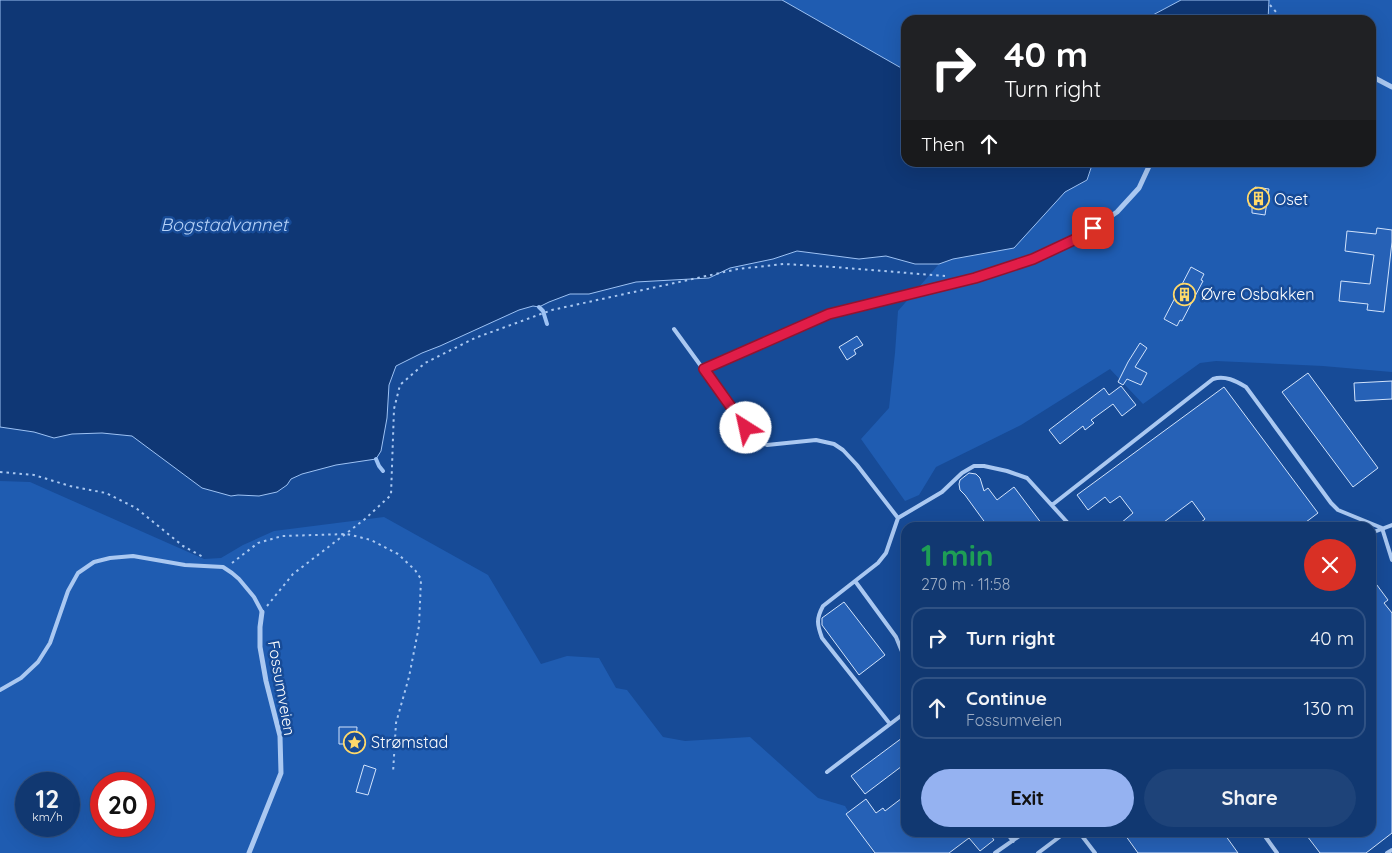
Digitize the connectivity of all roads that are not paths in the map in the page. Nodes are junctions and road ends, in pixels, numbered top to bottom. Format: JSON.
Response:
{"nodes":[{"id":1,"x":1376,"y":79,"type":"edge"},
{"id":2,"x":1392,"y":87,"type":"edge"},
{"id":3,"x":1149,"y":167,"type":"edge"},
{"id":4,"x":674,"y":329,"type":"dead end"},
{"id":5,"x":704,"y":369,"type":"junction"},
{"id":6,"x":1052,"y":505,"type":"junction"},
{"id":7,"x":898,"y":518,"type":"junction"},
{"id":8,"x":1067,"y":522,"type":"edge"},
{"id":9,"x":1367,"y":522,"type":"edge"},
{"id":10,"x":1392,"y":525,"type":"edge"},
{"id":11,"x":1376,"y":526,"type":"edge"},
{"id":12,"x":1382,"y":528,"type":"junction"},
{"id":13,"x":1376,"y":531,"type":"edge"},
{"id":14,"x":1392,"y":560,"type":"edge"},
{"id":15,"x":855,"y":581,"type":"junction"},
{"id":16,"x":262,"y":612,"type":"joint"},
{"id":17,"x":901,"y":649,"type":"edge"},
{"id":18,"x":0,"y":690,"type":"edge"},
{"id":19,"x":901,"y":716,"type":"edge"},
{"id":20,"x":890,"y":724,"type":"junction"},
{"id":21,"x":827,"y":772,"type":"dead end"},
{"id":22,"x":1010,"y":837,"type":"edge"},
{"id":23,"x":1018,"y":837,"type":"edge"},
{"id":24,"x":1059,"y":837,"type":"edge"},
{"id":25,"x":1083,"y":837,"type":"edge"},
{"id":26,"x":1266,"y":837,"type":"edge"},
{"id":27,"x":1013,"y":841,"type":"junction"},
{"id":28,"x":1392,"y":850,"type":"edge"},
{"id":29,"x":249,"y":853,"type":"edge"},
{"id":30,"x":995,"y":853,"type":"edge"},
{"id":31,"x":1038,"y":853,"type":"edge"},
{"id":32,"x":1095,"y":853,"type":"edge"},
{"id":33,"x":1277,"y":853,"type":"edge"},
{"id":34,"x":1387,"y":853,"type":"edge"}],
"edges":[{"from":1,"to":2,"type":"street"},
{"from":3,"to":5,"type":"street"},
{"from":4,"to":5,"type":"lane"},
{"from":5,"to":7,"type":"lane"},
{"from":6,"to":7,"type":"lane"},
{"from":6,"to":8,"type":"lane"},
{"from":6,"to":9,"type":"lane"},
{"from":7,"to":15,"type":"lane"},
{"from":10,"to":12,"type":"lane"},
{"from":11,"to":12,"type":"lane"},
{"from":12,"to":13,"type":"lane"},
{"from":12,"to":14,"type":"lane"},
{"from":15,"to":17,"type":"lane"},
{"from":15,"to":20,"type":"lane"},
{"from":16,"to":18,"type":"lane"},
{"from":16,"to":29,"type":"street","name":"Fossumveien"},
{"from":19,"to":20,"type":"lane"},
{"from":20,"to":21,"type":"lane"},
{"from":22,"to":27,"type":"lane"},
{"from":23,"to":27,"type":"lane"},
{"from":24,"to":31,"type":"lane"},
{"from":25,"to":32,"type":"lane"},
{"from":26,"to":33,"type":"lane"},
{"from":27,"to":30,"type":"lane"},
{"from":28,"to":34,"type":"lane"}]}
